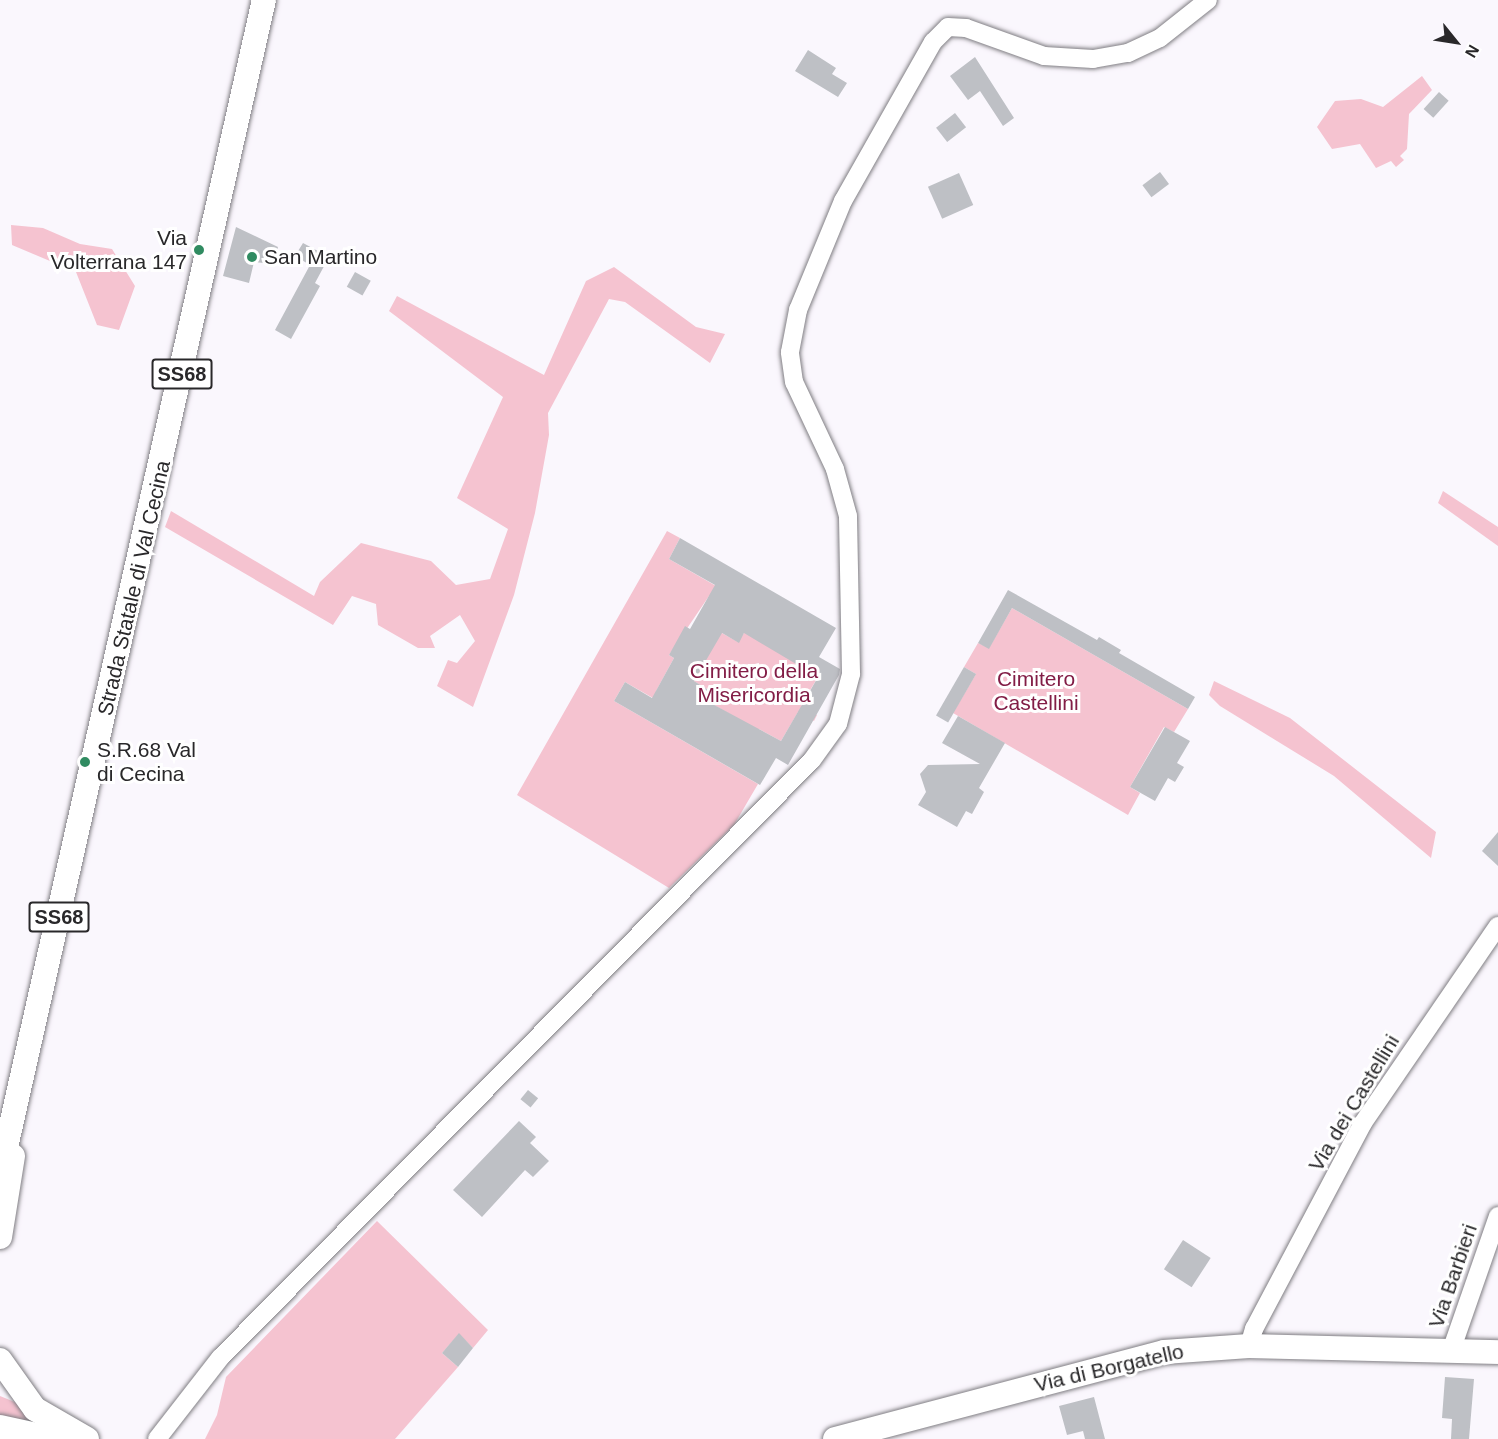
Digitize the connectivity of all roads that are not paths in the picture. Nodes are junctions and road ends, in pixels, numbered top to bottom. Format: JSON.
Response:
{"nodes":[{"id":1,"x":264,"y":0,"type":"edge"},
{"id":2,"x":1208,"y":0,"type":"edge"},
{"id":3,"x":1498,"y":926,"type":"edge"},
{"id":4,"x":20,"y":1086,"type":"junction"},
{"id":5,"x":0,"y":1174,"type":"edge"},
{"id":6,"x":1498,"y":1216,"type":"edge"},
{"id":7,"x":0,"y":1237,"type":"edge"},
{"id":8,"x":1249,"y":1346,"type":"junction"},
{"id":9,"x":1451,"y":1351,"type":"junction"},
{"id":10,"x":1498,"y":1352,"type":"edge"},
{"id":11,"x":0,"y":1360,"type":"edge"},
{"id":12,"x":0,"y":1389,"type":"edge"},
{"id":13,"x":27,"y":1400,"type":"junction"},
{"id":14,"x":3,"y":1430,"type":"edge"},
{"id":15,"x":55,"y":1439,"type":"edge"},
{"id":16,"x":87,"y":1439,"type":"edge"},
{"id":17,"x":157,"y":1439,"type":"edge"},
{"id":18,"x":835,"y":1439,"type":"edge"}],
"edges":[{"from":1,"to":4,"type":"main road","name":"Strada Statale di Val Cecina","number":"SS68"},
{"from":2,"to":17,"type":"street"},
{"from":3,"to":8,"type":"street","name":"Via dei Castellini"},
{"from":4,"to":5,"type":"main road","name":"Strada Statale di Val Cecina","number":"SS68"},
{"from":4,"to":7,"type":"main road"},
{"from":6,"to":9,"type":"street","name":"Via Barbieri"},
{"from":8,"to":9,"type":"main road","name":"Via di Borgatello"},
{"from":8,"to":18,"type":"main road","name":"Via di Borgatello"},
{"from":9,"to":10,"type":"main road","name":"Via di Borgatello"},
{"from":11,"to":13,"type":"main road"},
{"from":12,"to":13,"type":"main road"},
{"from":13,"to":16,"type":"main road"},
{"from":14,"to":15,"type":"main road"}]}
